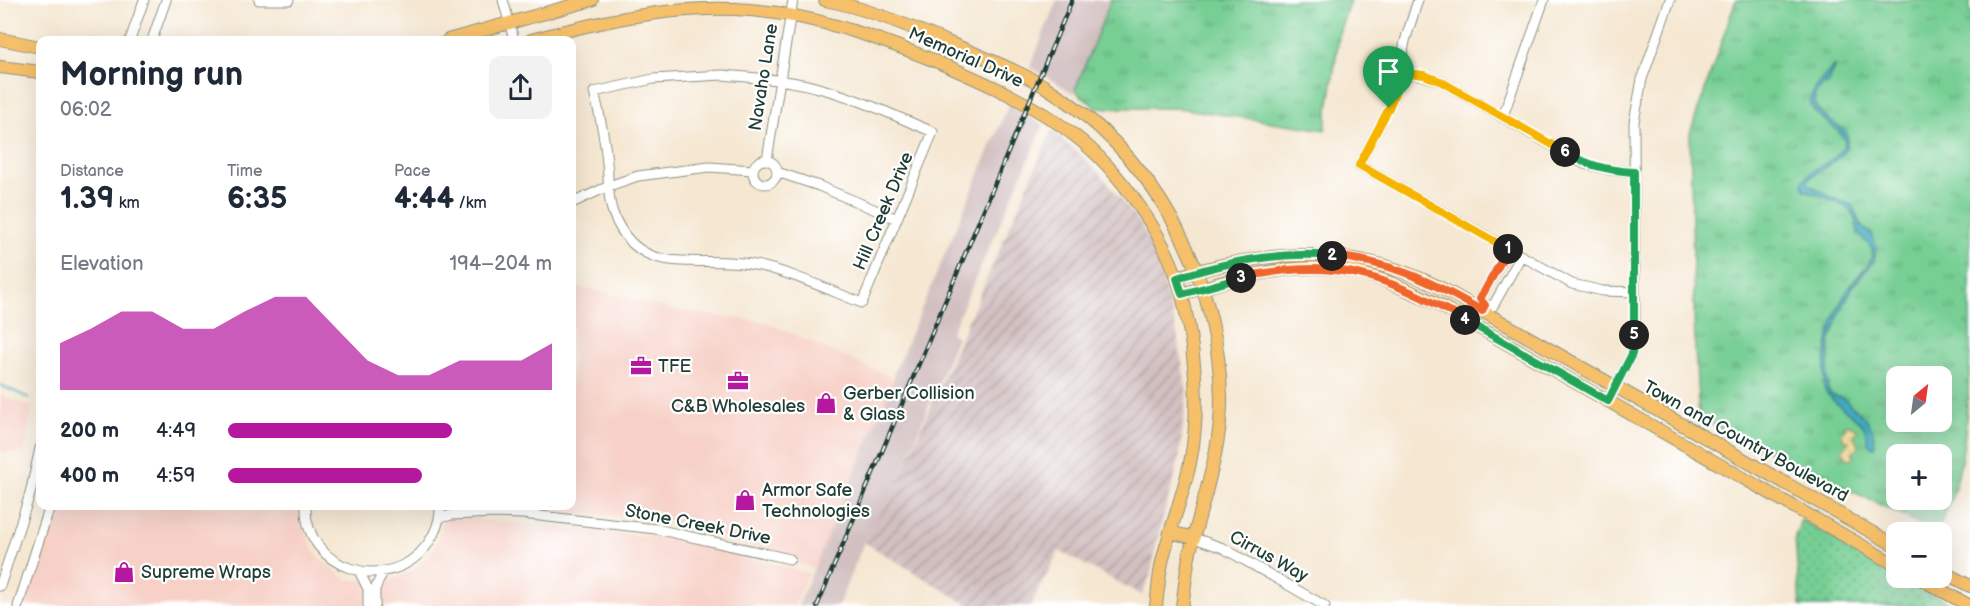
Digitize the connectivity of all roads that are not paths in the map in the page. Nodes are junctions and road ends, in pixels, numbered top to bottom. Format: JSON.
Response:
{"nodes":[{"id":1,"x":144,"y":0,"type":"edge"},
{"id":2,"x":166,"y":0,"type":"edge"},
{"id":3,"x":259,"y":0,"type":"edge"},
{"id":4,"x":289,"y":0,"type":"edge"},
{"id":5,"x":503,"y":0,"type":"edge"},
{"id":6,"x":592,"y":0,"type":"edge"},
{"id":7,"x":793,"y":0,"type":"edge"},
{"id":8,"x":825,"y":0,"type":"edge"},
{"id":9,"x":1418,"y":0,"type":"edge"},
{"id":10,"x":1544,"y":0,"type":"edge"},
{"id":11,"x":1670,"y":0,"type":"edge"},
{"id":12,"x":790,"y":15,"type":"junction"},
{"id":13,"x":509,"y":23,"type":"junction"},
{"id":14,"x":131,"y":36,"type":"edge"},
{"id":15,"x":153,"y":36,"type":"edge"},
{"id":16,"x":462,"y":36,"type":"edge"},
{"id":17,"x":513,"y":36,"type":"edge"},
{"id":18,"x":546,"y":36,"type":"edge"},
{"id":19,"x":0,"y":39,"type":"edge"},
{"id":20,"x":36,"y":46,"type":"edge"},
{"id":21,"x":0,"y":67,"type":"edge"},
{"id":22,"x":36,"y":72,"type":"edge"},
{"id":23,"x":1399,"y":72,"type":"junction"},
{"id":24,"x":780,"y":80,"type":"junction"},
{"id":25,"x":1503,"y":116,"type":"junction"},
{"id":26,"x":767,"y":160,"type":"junction"},
{"id":27,"x":753,"y":170,"type":"junction"},
{"id":28,"x":777,"y":172,"type":"junction"},
{"id":29,"x":1634,"y":172,"type":"junction"},
{"id":30,"x":609,"y":186,"type":"junction"},
{"id":31,"x":576,"y":201,"type":"edge"},
{"id":32,"x":897,"y":219,"type":"junction"},
{"id":33,"x":1509,"y":249,"type":"junction"},
{"id":34,"x":1521,"y":256,"type":"junction"},
{"id":35,"x":1352,"y":258,"type":"junction"},
{"id":36,"x":1197,"y":271,"type":"junction"},
{"id":37,"x":1350,"y":271,"type":"junction"},
{"id":38,"x":1177,"y":278,"type":"junction"},
{"id":39,"x":1203,"y":287,"type":"junction"},
{"id":40,"x":1635,"y":292,"type":"junction"},
{"id":41,"x":1182,"y":294,"type":"junction"},
{"id":42,"x":1465,"y":302,"type":"junction"},
{"id":43,"x":1484,"y":308,"type":"junction"},
{"id":44,"x":1457,"y":316,"type":"junction"},
{"id":45,"x":1615,"y":387,"type":"junction"},
{"id":46,"x":1608,"y":401,"type":"junction"},
{"id":47,"x":36,"y":466,"type":"edge"},
{"id":48,"x":49,"y":510,"type":"edge"},
{"id":49,"x":306,"y":510,"type":"edge"},
{"id":50,"x":439,"y":510,"type":"edge"},
{"id":51,"x":475,"y":510,"type":"edge"},
{"id":52,"x":492,"y":513,"type":"junction"},
{"id":53,"x":438,"y":518,"type":"junction"},
{"id":54,"x":1170,"y":532,"type":"junction"},
{"id":55,"x":1194,"y":538,"type":"junction"},
{"id":56,"x":1886,"y":540,"type":"edge"},
{"id":57,"x":790,"y":559,"type":"dead end"},
{"id":58,"x":1886,"y":559,"type":"edge"},
{"id":59,"x":359,"y":571,"type":"junction"},
{"id":60,"x":383,"y":572,"type":"junction"},
{"id":61,"x":1952,"y":577,"type":"edge"},
{"id":62,"x":0,"y":586,"type":"edge"},
{"id":63,"x":1970,"y":586,"type":"edge"},
{"id":64,"x":1937,"y":588,"type":"edge"},
{"id":65,"x":18,"y":606,"type":"edge"},
{"id":66,"x":368,"y":606,"type":"edge"},
{"id":67,"x":375,"y":606,"type":"edge"},
{"id":68,"x":1156,"y":606,"type":"edge"},
{"id":69,"x":1182,"y":606,"type":"edge"},
{"id":70,"x":1325,"y":606,"type":"edge"},
{"id":71,"x":1970,"y":606,"type":"edge"}],
"edges":[{"from":1,"to":14,"type":"street"},
{"from":2,"to":15,"type":"street"},
{"from":3,"to":4,"type":"street"},
{"from":5,"to":13,"type":"street"},
{"from":6,"to":13,"type":"main road"},
{"from":7,"to":12,"type":"street","name":"Navaho Lane"},
{"from":8,"to":36,"type":"main road","name":"Memorial Drive"},
{"from":9,"to":23,"type":"street"},
{"from":10,"to":25,"type":"street"},
{"from":11,"to":29,"type":"street"},
{"from":12,"to":18,"type":"main road","name":"Memorial Drive"},
{"from":12,"to":24,"type":"street","name":"Navaho Lane"},
{"from":12,"to":38,"type":"main road","name":"Memorial Drive"},
{"from":13,"to":16,"type":"main road"},
{"from":13,"to":17,"type":"street"},
{"from":19,"to":20,"type":"main road"},
{"from":21,"to":22,"type":"main road"},
{"from":23,"to":25,"type":"street"},
{"from":23,"to":33,"type":"street"},
{"from":24,"to":26,"type":"street","name":"Navaho Lane"},
{"from":24,"to":30,"type":"street"},
{"from":24,"to":32,"type":"street","name":"Hill Creek Drive"},
{"from":25,"to":29,"type":"street"},
{"from":26,"to":27,"type":"street"},
{"from":26,"to":28,"type":"street"},
{"from":27,"to":28,"type":"street"},
{"from":27,"to":30,"type":"street"},
{"from":28,"to":32,"type":"street"},
{"from":29,"to":40,"type":"street"},
{"from":30,"to":31,"type":"street"},
{"from":30,"to":32,"type":"street","name":"Hill Creek Drive"},
{"from":33,"to":34,"type":"street"},
{"from":33,"to":43,"type":"street"},
{"from":34,"to":40,"type":"street"},
{"from":34,"to":43,"type":"street"},
{"from":35,"to":36,"type":"main road","name":"Town and Country Boulevard"},
{"from":35,"to":37,"type":"main road"},
{"from":35,"to":42,"type":"main road","name":"Town and Country Boulevard"},
{"from":36,"to":38,"type":"main road","name":"Town and Country Boulevard"},
{"from":36,"to":39,"type":"main road","name":"Memorial Drive"},
{"from":37,"to":39,"type":"main road","name":"Town and Country Boulevard"},
{"from":37,"to":44,"type":"main road","name":"Town and Country Boulevard"},
{"from":38,"to":41,"type":"main road","name":"Memorial Drive"},
{"from":39,"to":41,"type":"main road","name":"Town and Country Boulevard"},
{"from":39,"to":55,"type":"main road","name":"Memorial Drive"},
{"from":40,"to":45,"type":"street"},
{"from":41,"to":54,"type":"main road","name":"Memorial Drive"},
{"from":42,"to":43,"type":"main road","name":"Town and Country Boulevard"},
{"from":42,"to":44,"type":"main road"},
{"from":43,"to":45,"type":"main road","name":"Town and Country Boulevard"},
{"from":44,"to":46,"type":"main road","name":"Town and Country Boulevard"},
{"from":45,"to":46,"type":"street"},
{"from":45,"to":56,"type":"main road","name":"Town and Country Boulevard"},
{"from":46,"to":58,"type":"main road","name":"Town and Country Boulevard"},
{"from":47,"to":62,"type":"street"},
{"from":48,"to":65,"type":"street"},
{"from":49,"to":59,"type":"street"},
{"from":50,"to":53,"type":"street"},
{"from":51,"to":52,"type":"street","name":"Stone Creek Drive"},
{"from":52,"to":53,"type":"street","name":"Stone Creek Drive"},
{"from":52,"to":57,"type":"street","name":"Stone Creek Drive"},
{"from":53,"to":60,"type":"street"},
{"from":54,"to":55,"type":"main road"},
{"from":54,"to":68,"type":"main road","name":"Memorial Drive"},
{"from":55,"to":69,"type":"main road","name":"Memorial Drive"},
{"from":55,"to":70,"type":"street","name":"Cirrus Way"},
{"from":59,"to":60,"type":"street"},
{"from":59,"to":66,"type":"street"},
{"from":60,"to":67,"type":"street"},
{"from":61,"to":63,"type":"main road"},
{"from":64,"to":71,"type":"main road"}]}
